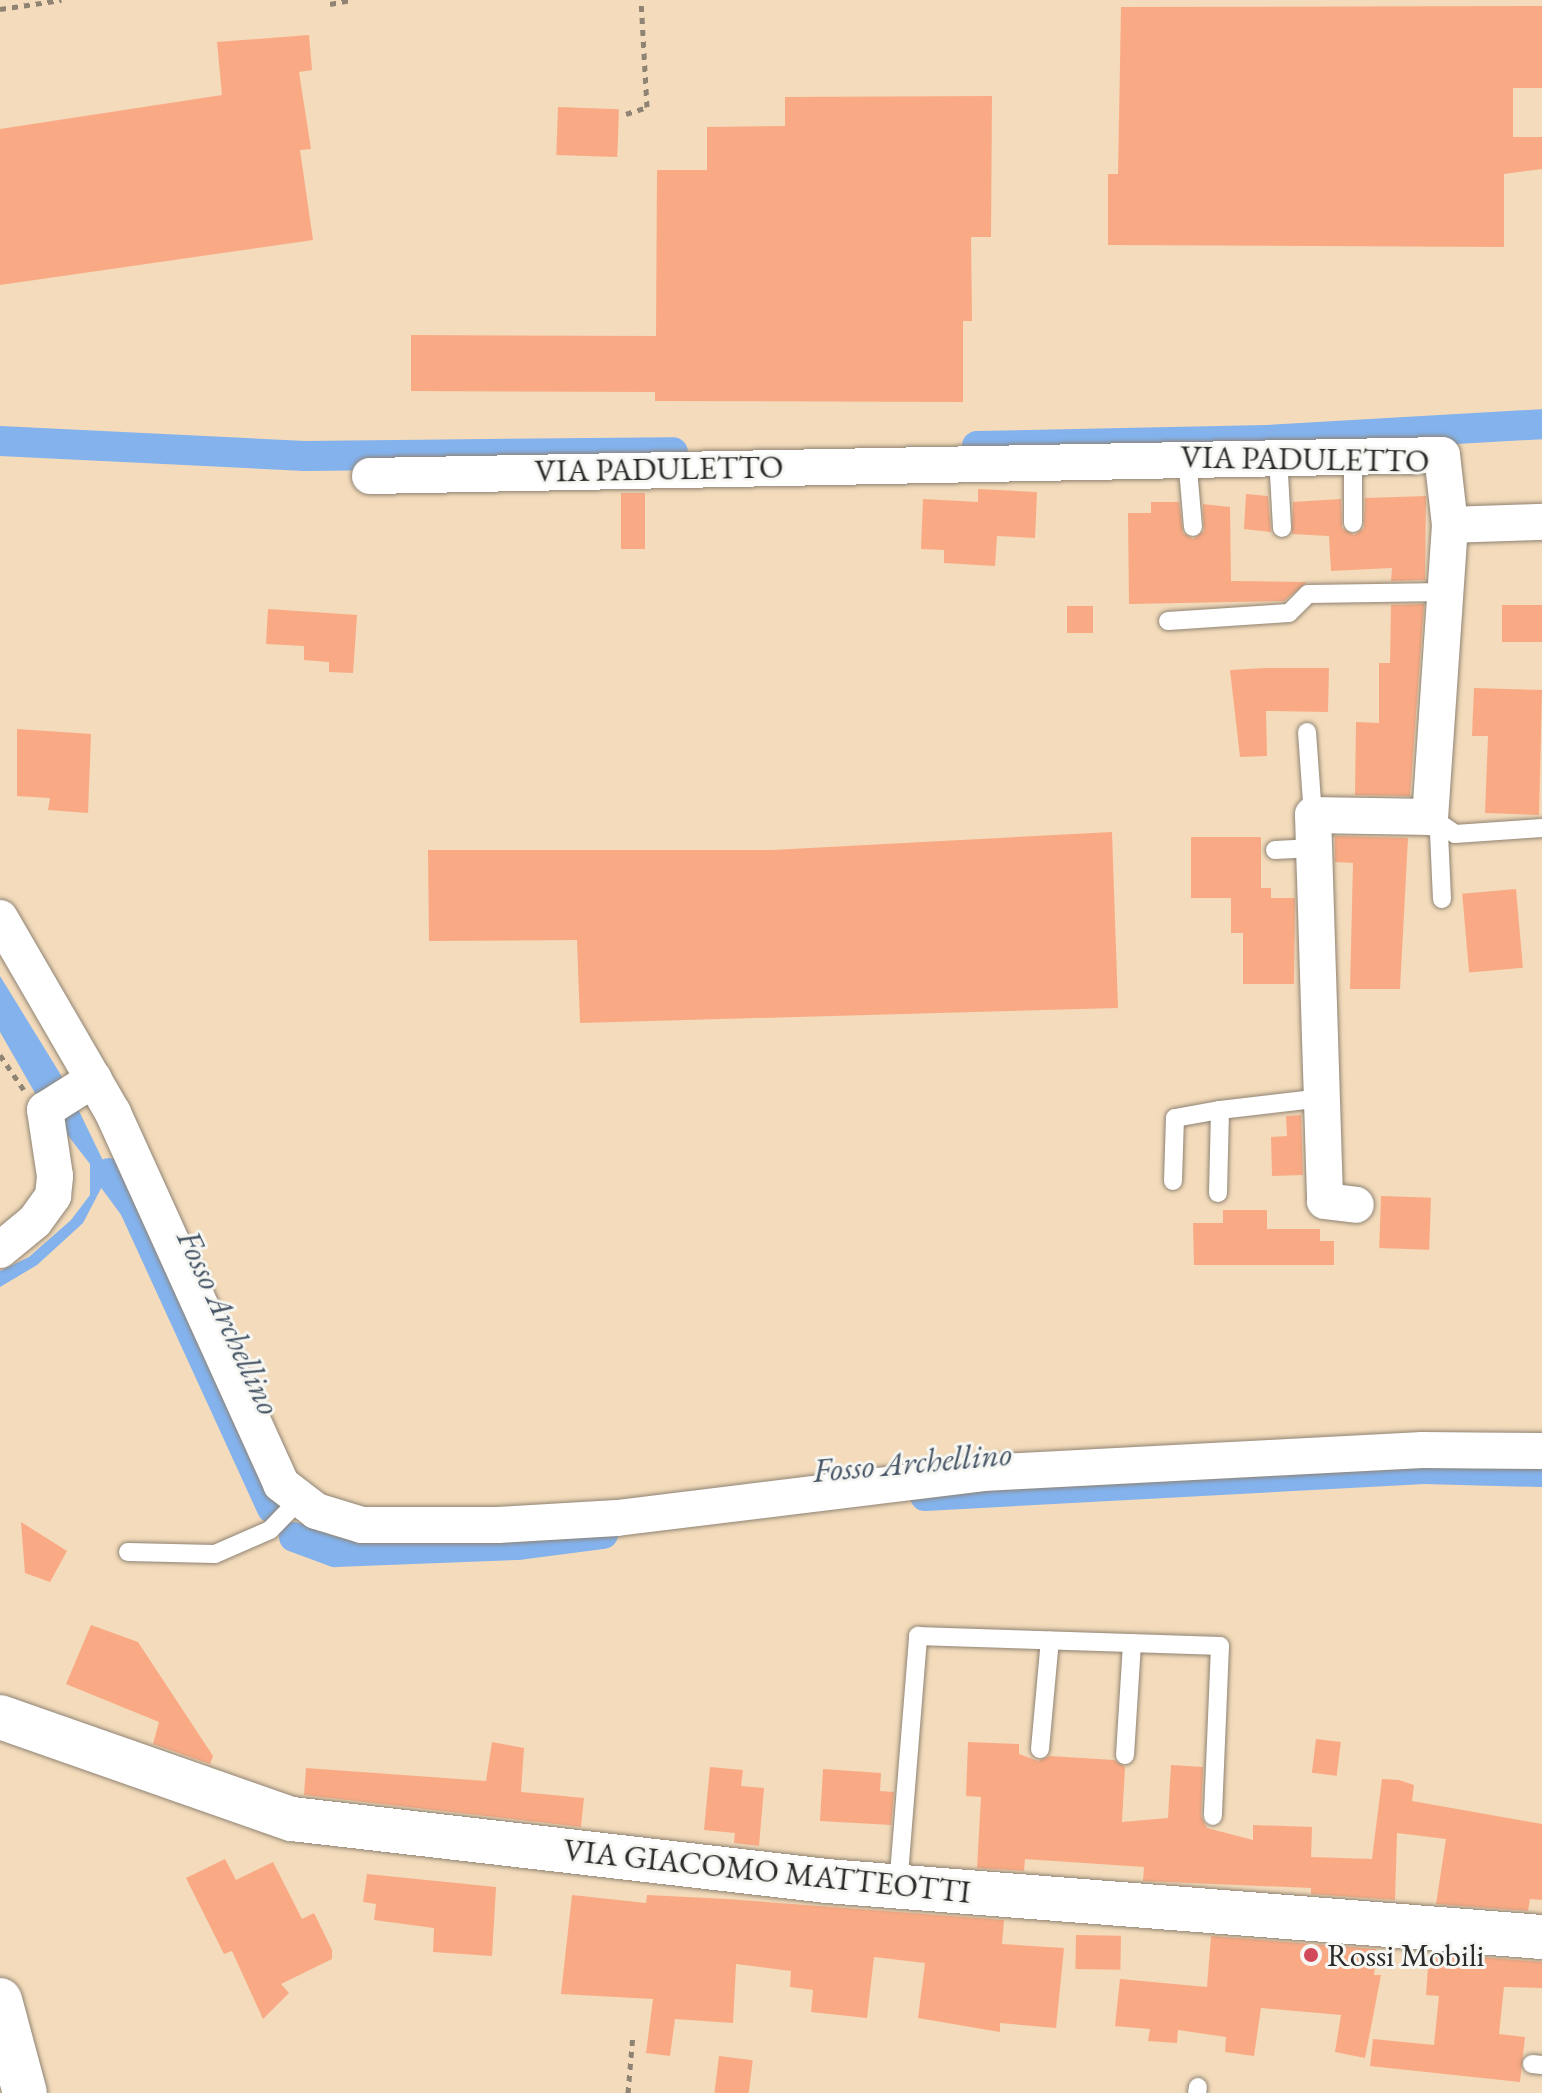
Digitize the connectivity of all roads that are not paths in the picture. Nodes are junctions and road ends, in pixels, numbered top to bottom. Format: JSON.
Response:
{"nodes":[{"id":1,"x":1278,"y":456,"type":"junction"},
{"id":2,"x":1353,"y":456,"type":"junction"},
{"id":3,"x":1187,"y":457,"type":"junction"},
{"id":4,"x":370,"y":476,"type":"dead end"},
{"id":5,"x":1542,"y":522,"type":"edge"},
{"id":6,"x":1353,"y":523,"type":"dead end"},
{"id":7,"x":1450,"y":525,"type":"junction"},
{"id":8,"x":1193,"y":527,"type":"dead end"},
{"id":9,"x":1282,"y":528,"type":"dead end"},
{"id":10,"x":1445,"y":592,"type":"junction"},
{"id":11,"x":1168,"y":621,"type":"dead end"},
{"id":12,"x":1307,"y":732,"type":"dead end"},
{"id":13,"x":1437,"y":822,"type":"junction"},
{"id":14,"x":1542,"y":828,"type":"edge"},
{"id":15,"x":1313,"y":831,"type":"junction"},
{"id":16,"x":1275,"y":850,"type":"dead end"},
{"id":17,"x":1442,"y":899,"type":"dead end"},
{"id":18,"x":0,"y":918,"type":"edge"},
{"id":19,"x":87,"y":1083,"type":"junction"},
{"id":20,"x":1322,"y":1098,"type":"junction"},
{"id":21,"x":1220,"y":1110,"type":"junction"},
{"id":22,"x":1173,"y":1181,"type":"dead end"},
{"id":23,"x":1218,"y":1193,"type":"dead end"},
{"id":24,"x":1356,"y":1205,"type":"dead end"},
{"id":25,"x":0,"y":1250,"type":"edge"},
{"id":26,"x":1542,"y":1451,"type":"edge"},
{"id":27,"x":300,"y":1499,"type":"junction"},
{"id":28,"x":128,"y":1552,"type":"dead end"},
{"id":29,"x":1050,"y":1640,"type":"junction"},
{"id":30,"x":1132,"y":1643,"type":"junction"},
{"id":31,"x":3,"y":1721,"type":"edge"},
{"id":32,"x":1040,"y":1749,"type":"dead end"},
{"id":33,"x":1125,"y":1755,"type":"dead end"},
{"id":34,"x":1213,"y":1816,"type":"dead end"},
{"id":35,"x":898,"y":1887,"type":"junction"},
{"id":36,"x":1542,"y":1937,"type":"edge"},
{"id":37,"x":0,"y":2000,"type":"edge"},
{"id":38,"x":25,"y":2093,"type":"edge"}],
"edges":[{"from":1,"to":2,"type":"street","name":"VIA PADULETTO"},
{"from":1,"to":3,"type":"street","name":"VIA PADULETTO"},
{"from":1,"to":9,"type":"lane"},
{"from":2,"to":6,"type":"lane"},
{"from":2,"to":7,"type":"street","name":"VIA PADULETTO"},
{"from":3,"to":4,"type":"street","name":"VIA PADULETTO"},
{"from":3,"to":8,"type":"lane"},
{"from":5,"to":7,"type":"street"},
{"from":7,"to":10,"type":"street","name":"VIA PADULETTO"},
{"from":10,"to":11,"type":"lane"},
{"from":10,"to":13,"type":"street","name":"VIA PADULETTO"},
{"from":12,"to":15,"type":"lane"},
{"from":13,"to":14,"type":"lane"},
{"from":13,"to":15,"type":"street"},
{"from":13,"to":17,"type":"lane"},
{"from":15,"to":16,"type":"lane"},
{"from":15,"to":20,"type":"street"},
{"from":18,"to":19,"type":"street"},
{"from":19,"to":25,"type":"street"},
{"from":19,"to":27,"type":"street"},
{"from":20,"to":21,"type":"lane"},
{"from":20,"to":24,"type":"street"},
{"from":21,"to":22,"type":"lane"},
{"from":21,"to":23,"type":"lane"},
{"from":26,"to":27,"type":"street"},
{"from":27,"to":28,"type":"lane"},
{"from":29,"to":30,"type":"lane"},
{"from":29,"to":32,"type":"lane"},
{"from":29,"to":35,"type":"lane"},
{"from":30,"to":33,"type":"lane"},
{"from":30,"to":34,"type":"lane"},
{"from":31,"to":35,"type":"street","name":"VIA GIACOMO MATTEOTTI"},
{"from":35,"to":36,"type":"street","name":"VIA GIACOMO MATTEOTTI"},
{"from":37,"to":38,"type":"street"}]}
